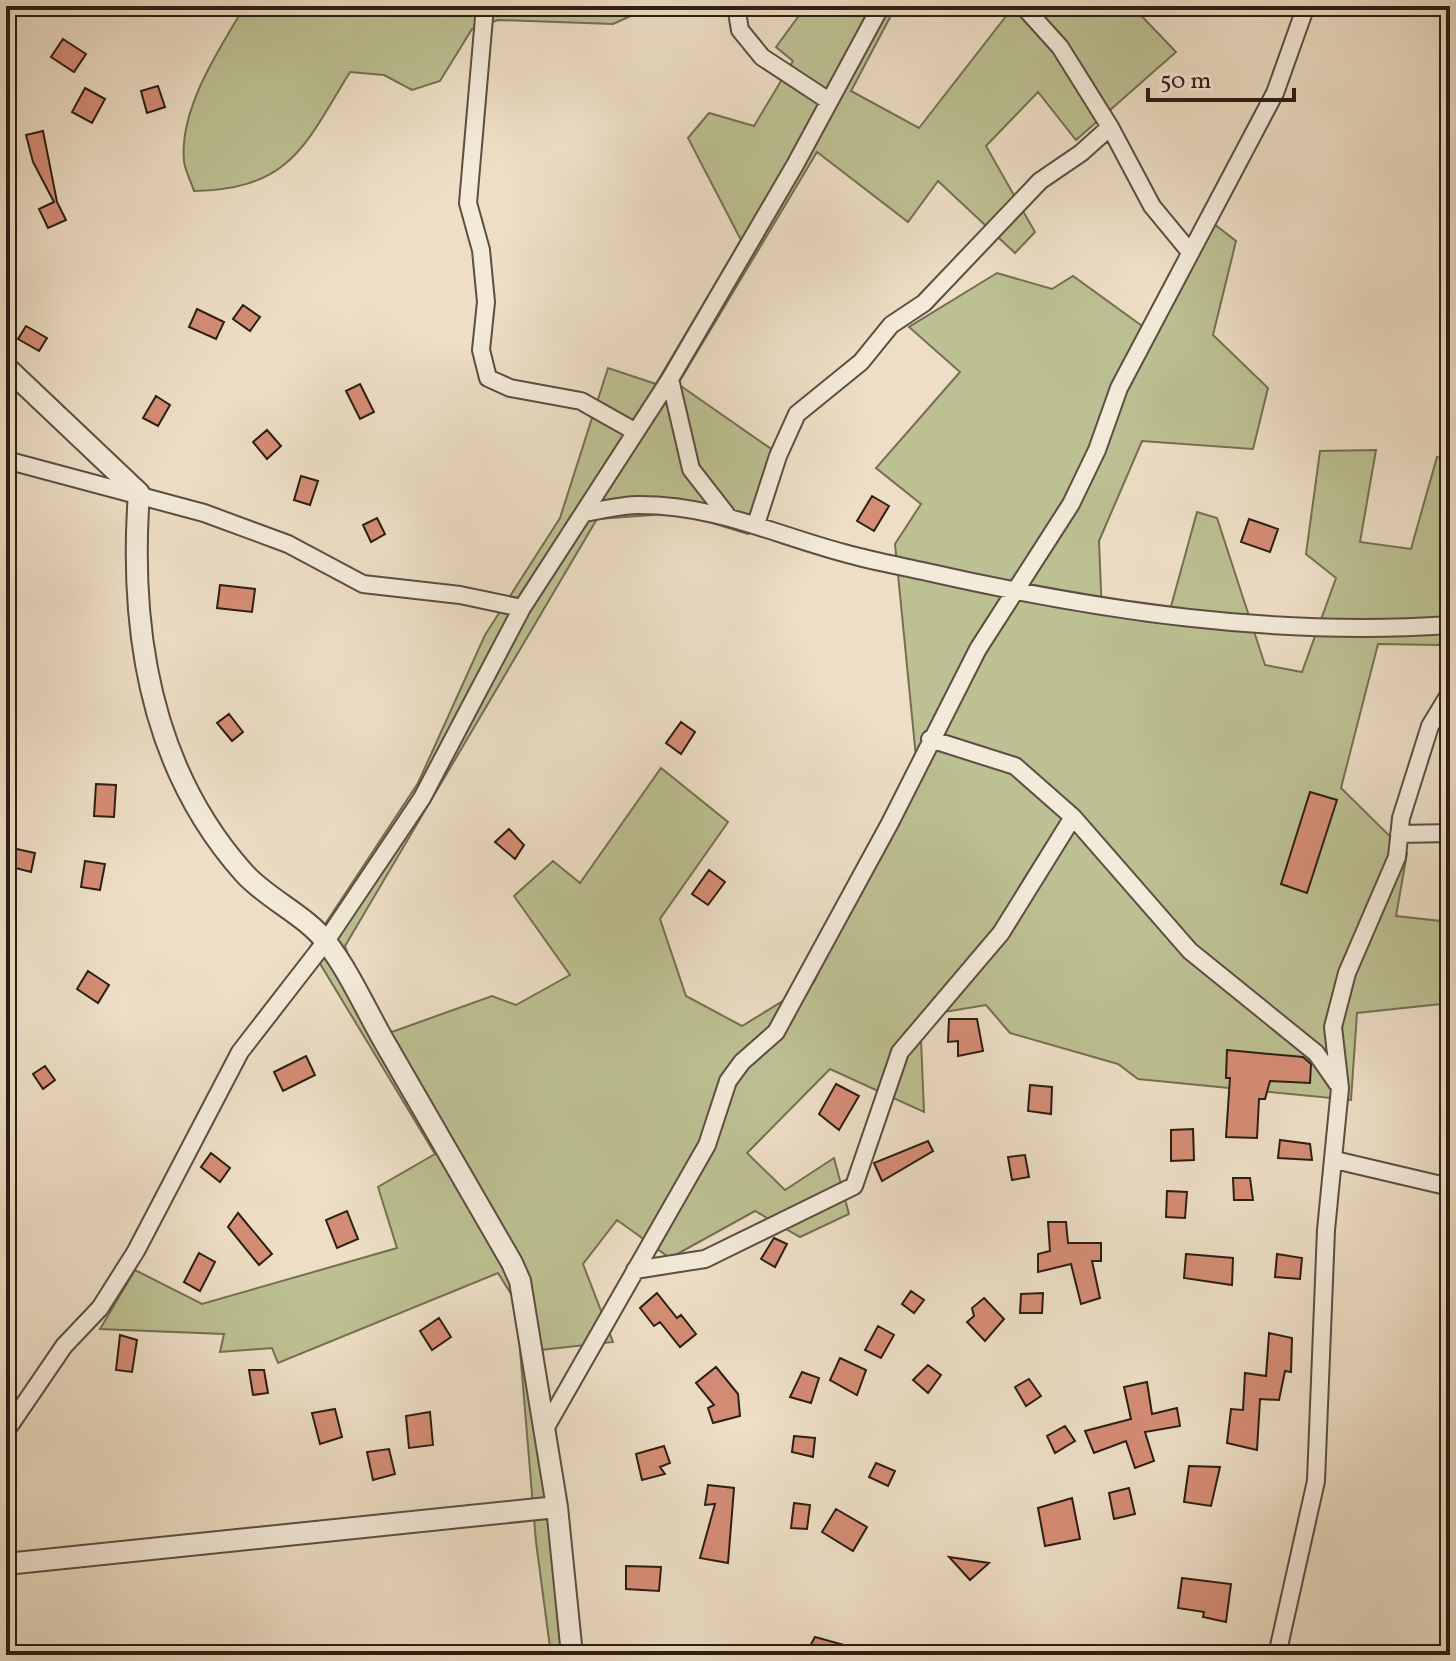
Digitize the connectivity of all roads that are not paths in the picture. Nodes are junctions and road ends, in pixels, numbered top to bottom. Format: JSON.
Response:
{"nodes":[{"id":1,"x":485,"y":6,"type":"edge"},
{"id":2,"x":736,"y":6,"type":"edge"},
{"id":3,"x":881,"y":6,"type":"edge"},
{"id":4,"x":1023,"y":6,"type":"edge"},
{"id":5,"x":1306,"y":6,"type":"edge"},
{"id":6,"x":829,"y":101,"type":"junction"},
{"id":7,"x":1110,"y":127,"type":"junction"},
{"id":8,"x":1190,"y":252,"type":"junction"},
{"id":9,"x":6,"y":367,"type":"edge"},
{"id":10,"x":670,"y":379,"type":"junction"},
{"id":11,"x":636,"y":432,"type":"junction"},
{"id":12,"x":6,"y":460,"type":"edge"},
{"id":13,"x":139,"y":493,"type":"junction"},
{"id":14,"x":585,"y":513,"type":"junction"},
{"id":15,"x":726,"y":514,"type":"junction"},
{"id":16,"x":756,"y":524,"type":"junction"},
{"id":17,"x":1016,"y":592,"type":"junction"},
{"id":18,"x":522,"y":608,"type":"junction"},
{"id":19,"x":1450,"y":625,"type":"edge"},
{"id":20,"x":1450,"y":693,"type":"edge"},
{"id":21,"x":930,"y":739,"type":"junction"},
{"id":22,"x":1073,"y":817,"type":"junction"},
{"id":23,"x":1450,"y":833,"type":"edge"},
{"id":24,"x":1399,"y":834,"type":"junction"},
{"id":25,"x":326,"y":941,"type":"junction"},
{"id":26,"x":1340,"y":1088,"type":"junction"},
{"id":27,"x":1335,"y":1160,"type":"junction"},
{"id":28,"x":1450,"y":1187,"type":"edge"},
{"id":29,"x":635,"y":1270,"type":"junction"},
{"id":30,"x":546,"y":1427,"type":"junction"},
{"id":31,"x":6,"y":1431,"type":"edge"},
{"id":32,"x":557,"y":1507,"type":"junction"},
{"id":33,"x":6,"y":1564,"type":"edge"},
{"id":34,"x":572,"y":1655,"type":"edge"},
{"id":35,"x":1277,"y":1655,"type":"edge"}],
"edges":[{"from":1,"to":11,"type":"street"},
{"from":2,"to":6,"type":"street"},
{"from":3,"to":6,"type":"street"},
{"from":4,"to":7,"type":"street"},
{"from":5,"to":8,"type":"street"},
{"from":6,"to":10,"type":"street"},
{"from":7,"to":8,"type":"street"},
{"from":7,"to":16,"type":"street"},
{"from":8,"to":17,"type":"street"},
{"from":9,"to":13,"type":"street"},
{"from":10,"to":11,"type":"street"},
{"from":10,"to":15,"type":"street"},
{"from":11,"to":14,"type":"street"},
{"from":12,"to":13,"type":"street"},
{"from":13,"to":18,"type":"street"},
{"from":13,"to":25,"type":"street"},
{"from":14,"to":15,"type":"street"},
{"from":14,"to":18,"type":"street"},
{"from":15,"to":16,"type":"street"},
{"from":16,"to":17,"type":"street"},
{"from":17,"to":19,"type":"street"},
{"from":17,"to":21,"type":"street"},
{"from":18,"to":25,"type":"street"},
{"from":20,"to":24,"type":"street"},
{"from":21,"to":22,"type":"street"},
{"from":21,"to":29,"type":"street"},
{"from":22,"to":26,"type":"street"},
{"from":22,"to":29,"type":"street"},
{"from":23,"to":24,"type":"street"},
{"from":24,"to":26,"type":"street"},
{"from":25,"to":30,"type":"street"},
{"from":25,"to":31,"type":"street"},
{"from":26,"to":27,"type":"street"},
{"from":27,"to":28,"type":"street"},
{"from":27,"to":35,"type":"street"},
{"from":29,"to":30,"type":"street"},
{"from":30,"to":32,"type":"street"},
{"from":32,"to":33,"type":"street"},
{"from":32,"to":34,"type":"street"}]}
